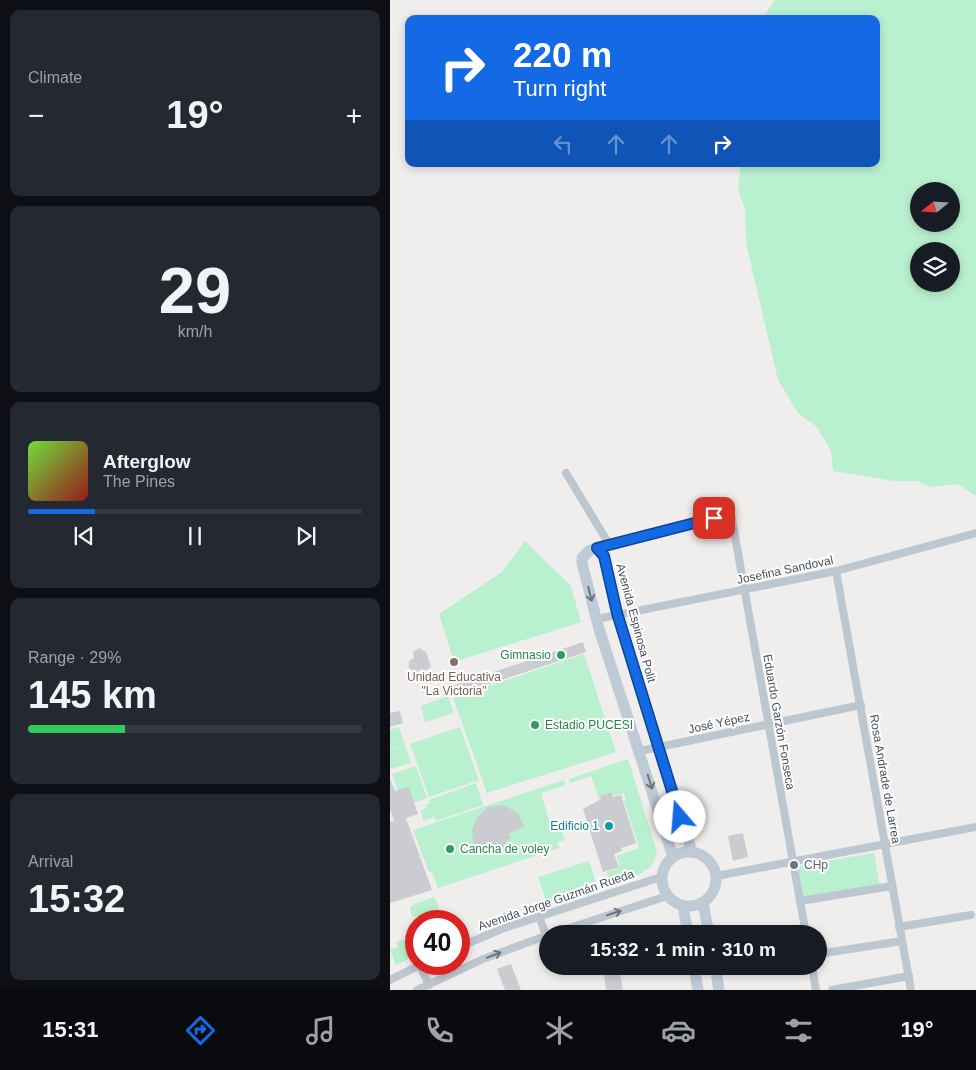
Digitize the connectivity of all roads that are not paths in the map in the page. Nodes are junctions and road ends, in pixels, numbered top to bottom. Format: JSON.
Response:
{"nodes":[{"id":1,"x":566,"y":473,"type":"dead end"},
{"id":2,"x":976,"y":534,"type":"edge"},
{"id":3,"x":609,"y":544,"type":"junction"},
{"id":4,"x":597,"y":548,"type":"junction"},
{"id":5,"x":836,"y":571,"type":"junction"},
{"id":6,"x":744,"y":590,"type":"junction"},
{"id":7,"x":617,"y":613,"type":"junction"},
{"id":8,"x":597,"y":619,"type":"junction"},
{"id":9,"x":861,"y":705,"type":"junction"},
{"id":10,"x":768,"y":724,"type":"junction"},
{"id":11,"x":658,"y":747,"type":"junction"},
{"id":12,"x":640,"y":751,"type":"junction"},
{"id":13,"x":976,"y":827,"type":"edge"},
{"id":14,"x":885,"y":845,"type":"junction"},
{"id":15,"x":692,"y":852,"type":"junction"},
{"id":16,"x":672,"y":857,"type":"junction"},
{"id":17,"x":793,"y":861,"type":"junction"},
{"id":18,"x":716,"y":876,"type":"junction"},
{"id":19,"x":661,"y":877,"type":"junction"},
{"id":20,"x":892,"y":886,"type":"junction"},
{"id":21,"x":667,"y":896,"type":"junction"},
{"id":22,"x":800,"y":901,"type":"junction"},
{"id":23,"x":703,"y":903,"type":"junction"},
{"id":24,"x":683,"y":906,"type":"junction"},
{"id":25,"x":971,"y":915,"type":"dead end"},
{"id":26,"x":539,"y":916,"type":"junction"},
{"id":27,"x":543,"y":925,"type":"edge"},
{"id":28,"x":579,"y":925,"type":"edge"},
{"id":29,"x":686,"y":925,"type":"edge"},
{"id":30,"x":707,"y":925,"type":"edge"},
{"id":31,"x":804,"y":925,"type":"edge"},
{"id":32,"x":900,"y":927,"type":"junction"},
{"id":33,"x":539,"y":938,"type":"edge"},
{"id":34,"x":902,"y":941,"type":"junction"},
{"id":35,"x":470,"y":943,"type":"edge"},
{"id":36,"x":827,"y":953,"type":"edge"},
{"id":37,"x":405,"y":972,"type":"edge"},
{"id":38,"x":425,"y":975,"type":"edge"},
{"id":39,"x":696,"y":975,"type":"edge"},
{"id":40,"x":716,"y":975,"type":"edge"},
{"id":41,"x":814,"y":975,"type":"edge"},
{"id":42,"x":909,"y":976,"type":"junction"},
{"id":43,"x":390,"y":980,"type":"edge"},
{"id":44,"x":428,"y":985,"type":"junction"},
{"id":45,"x":418,"y":990,"type":"edge"},
{"id":46,"x":698,"y":990,"type":"edge"},
{"id":47,"x":719,"y":990,"type":"edge"},
{"id":48,"x":816,"y":990,"type":"edge"},
{"id":49,"x":832,"y":990,"type":"edge"},
{"id":50,"x":911,"y":990,"type":"edge"}],
"edges":[{"from":1,"to":3,"type":"street"},
{"from":2,"to":5,"type":"street","name":"Josefina Sandoval"},
{"from":3,"to":4,"type":"street"},
{"from":3,"to":6,"type":"street","name":"Eduardo Garzón Fonseca"},
{"from":4,"to":7,"type":"street","name":"Avenida Espinosa Polit"},
{"from":4,"to":8,"type":"street","one_way":true},
{"from":5,"to":6,"type":"street","name":"Josefina Sandoval"},
{"from":5,"to":9,"type":"street","name":"Rosa Andrade de Larrea"},
{"from":6,"to":7,"type":"street","name":"Josefina Sandoval"},
{"from":6,"to":10,"type":"street","name":"Eduardo Garzón Fonseca"},
{"from":7,"to":8,"type":"street","name":"Josefina Sandoval"},
{"from":7,"to":11,"type":"street","name":"Avenida Espinosa Polit"},
{"from":8,"to":12,"type":"street"},
{"from":9,"to":10,"type":"street","name":"José Yépez"},
{"from":9,"to":14,"type":"street","name":"Rosa Andrade de Larrea"},
{"from":10,"to":11,"type":"street","name":"José Yépez"},
{"from":10,"to":17,"type":"street","name":"Eduardo Garzón Fonseca"},
{"from":11,"to":12,"type":"street","name":"José Yépez"},
{"from":11,"to":15,"type":"street","name":"Avenida Espinosa Polit"},
{"from":12,"to":16,"type":"street","one_way":true},
{"from":13,"to":14,"type":"street"},
{"from":14,"to":17,"type":"street"},
{"from":14,"to":20,"type":"street","name":"Rosa Andrade de Larrea"},
{"from":15,"to":16,"type":"street"},
{"from":15,"to":18,"type":"street"},
{"from":16,"to":19,"type":"street"},
{"from":17,"to":18,"type":"street"},
{"from":17,"to":22,"type":"street","name":"Eduardo Garzón Fonseca"},
{"from":18,"to":23,"type":"street"},
{"from":19,"to":21,"type":"street"},
{"from":19,"to":26,"type":"street","name":"Avenida Jorge Guzmán Rueda"},
{"from":20,"to":22,"type":"street"},
{"from":20,"to":32,"type":"street","name":"Rosa Andrade de Larrea"},
{"from":21,"to":24,"type":"street"},
{"from":28,"to":21,"type":"street","one_way":true},
{"from":22,"to":31,"type":"street","name":"Eduardo Garzón Fonseca"},
{"from":23,"to":24,"type":"street"},
{"from":23,"to":30,"type":"street"},
{"from":24,"to":29,"type":"street"},
{"from":25,"to":32,"type":"street"},
{"from":26,"to":27,"type":"street"},
{"from":26,"to":35,"type":"street","name":"Avenida Jorge Guzmán Rueda"},
{"from":32,"to":34,"type":"street","name":"Rosa Andrade de Larrea"},
{"from":44,"to":33,"type":"street","one_way":true},
{"from":34,"to":36,"type":"street"},
{"from":34,"to":42,"type":"street","name":"Rosa Andrade de Larrea"},
{"from":37,"to":43,"type":"street"},
{"from":38,"to":44,"type":"street"},
{"from":39,"to":46,"type":"street"},
{"from":40,"to":47,"type":"street"},
{"from":41,"to":48,"type":"street"},
{"from":42,"to":49,"type":"street"},
{"from":42,"to":50,"type":"street","name":"Rosa Andrade de Larrea"},
{"from":44,"to":45,"type":"street"}]}
